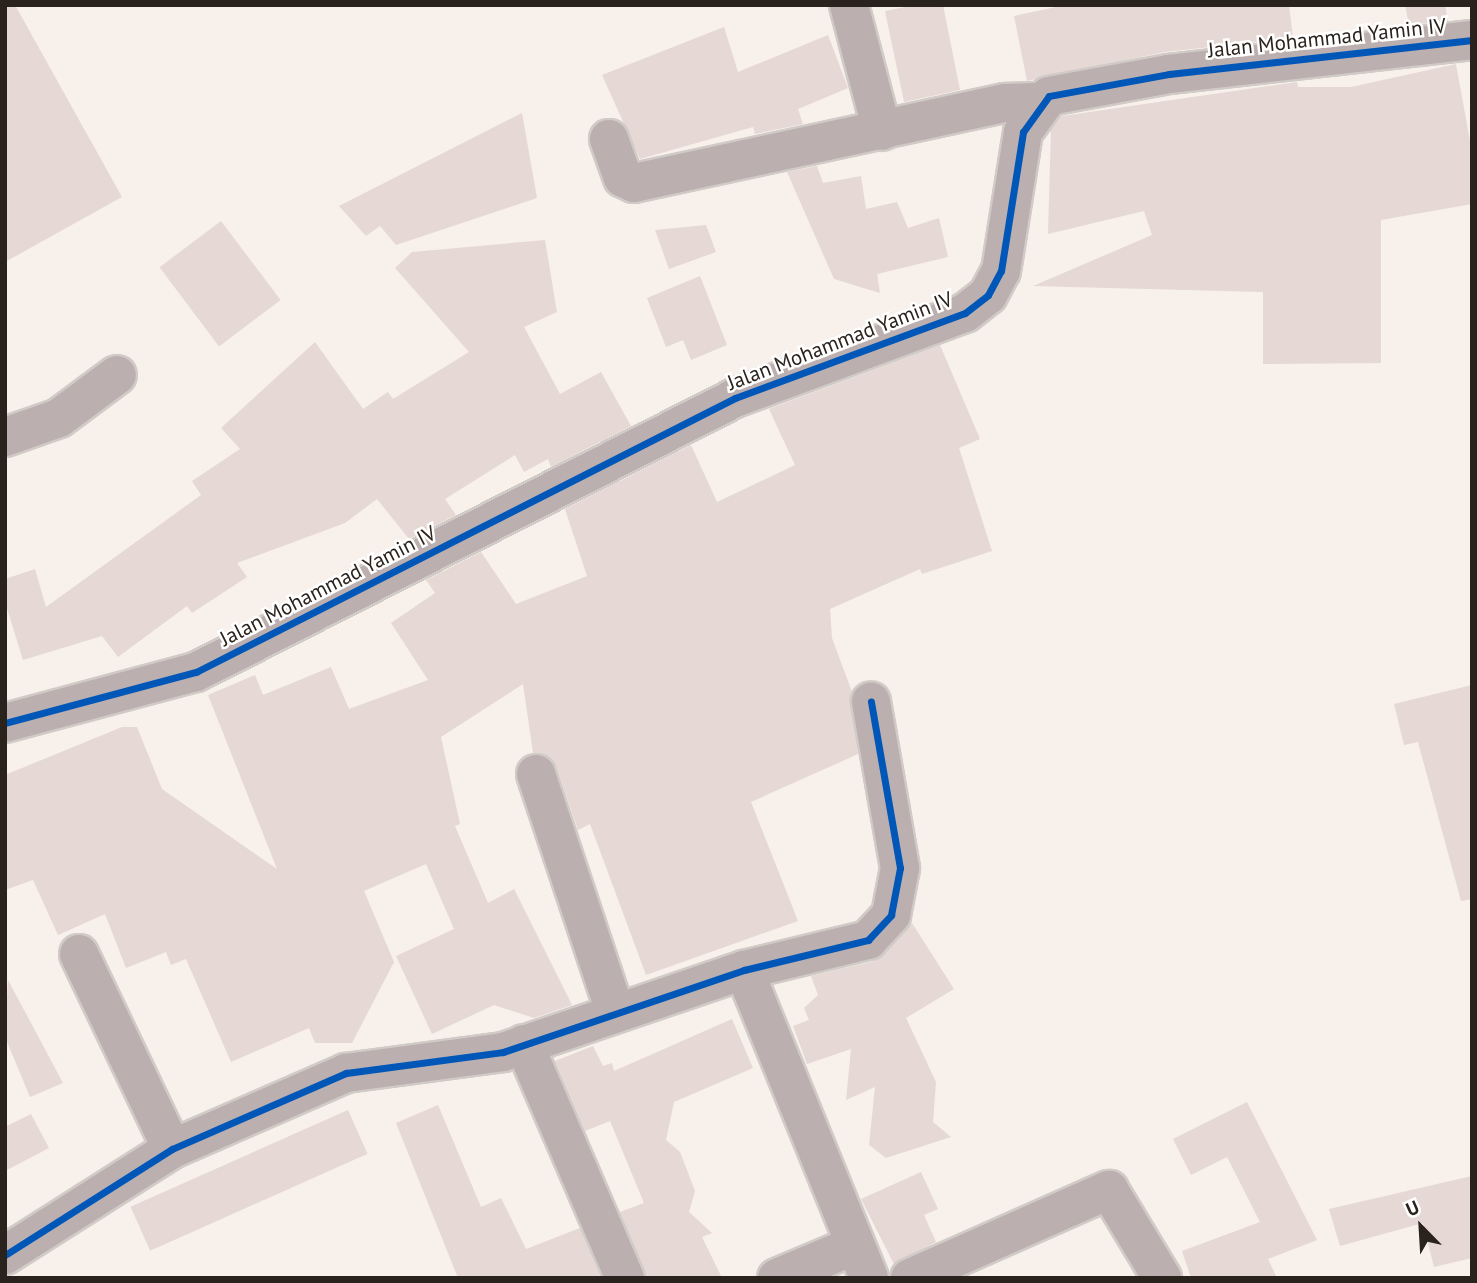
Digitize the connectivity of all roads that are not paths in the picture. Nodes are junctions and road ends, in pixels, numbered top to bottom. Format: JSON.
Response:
{"nodes":[{"id":1,"x":849,"y":5,"type":"edge"},
{"id":2,"x":1472,"y":40,"type":"edge"},
{"id":3,"x":1043,"y":102,"type":"junction"},
{"id":4,"x":882,"y":131,"type":"junction"},
{"id":5,"x":609,"y":139,"type":"dead end"},
{"id":6,"x":117,"y":375,"type":"dead end"},
{"id":7,"x":5,"y":436,"type":"edge"},
{"id":8,"x":871,"y":702,"type":"dead end"},
{"id":9,"x":5,"y":723,"type":"edge"},
{"id":10,"x":536,"y":774,"type":"dead end"},
{"id":11,"x":79,"y":954,"type":"dead end"},
{"id":12,"x":744,"y":970,"type":"junction"},
{"id":13,"x":615,"y":1011,"type":"junction"},
{"id":14,"x":524,"y":1044,"type":"junction"},
{"id":15,"x":172,"y":1150,"type":"junction"},
{"id":16,"x":5,"y":1255,"type":"edge"},
{"id":17,"x":862,"y":1261,"type":"edge"},
{"id":18,"x":625,"y":1278,"type":"edge"},
{"id":19,"x":777,"y":1278,"type":"edge"},
{"id":20,"x":910,"y":1278,"type":"edge"},
{"id":21,"x":1162,"y":1278,"type":"edge"}],
"edges":[{"from":1,"to":4,"type":"street"},
{"from":2,"to":3,"type":"street","name":"Jalan Mohammad Yamin IV"},
{"from":3,"to":4,"type":"street"},
{"from":3,"to":9,"type":"street","name":"Jalan Mohammad Yamin IV"},
{"from":4,"to":5,"type":"street"},
{"from":6,"to":7,"type":"street"},
{"from":8,"to":12,"type":"street"},
{"from":10,"to":13,"type":"street"},
{"from":11,"to":15,"type":"street"},
{"from":12,"to":13,"type":"street"},
{"from":12,"to":17,"type":"street"},
{"from":13,"to":14,"type":"street"},
{"from":14,"to":15,"type":"street"},
{"from":14,"to":18,"type":"street"},
{"from":15,"to":16,"type":"street"},
{"from":17,"to":19,"type":"street"},
{"from":20,"to":21,"type":"street"}]}
